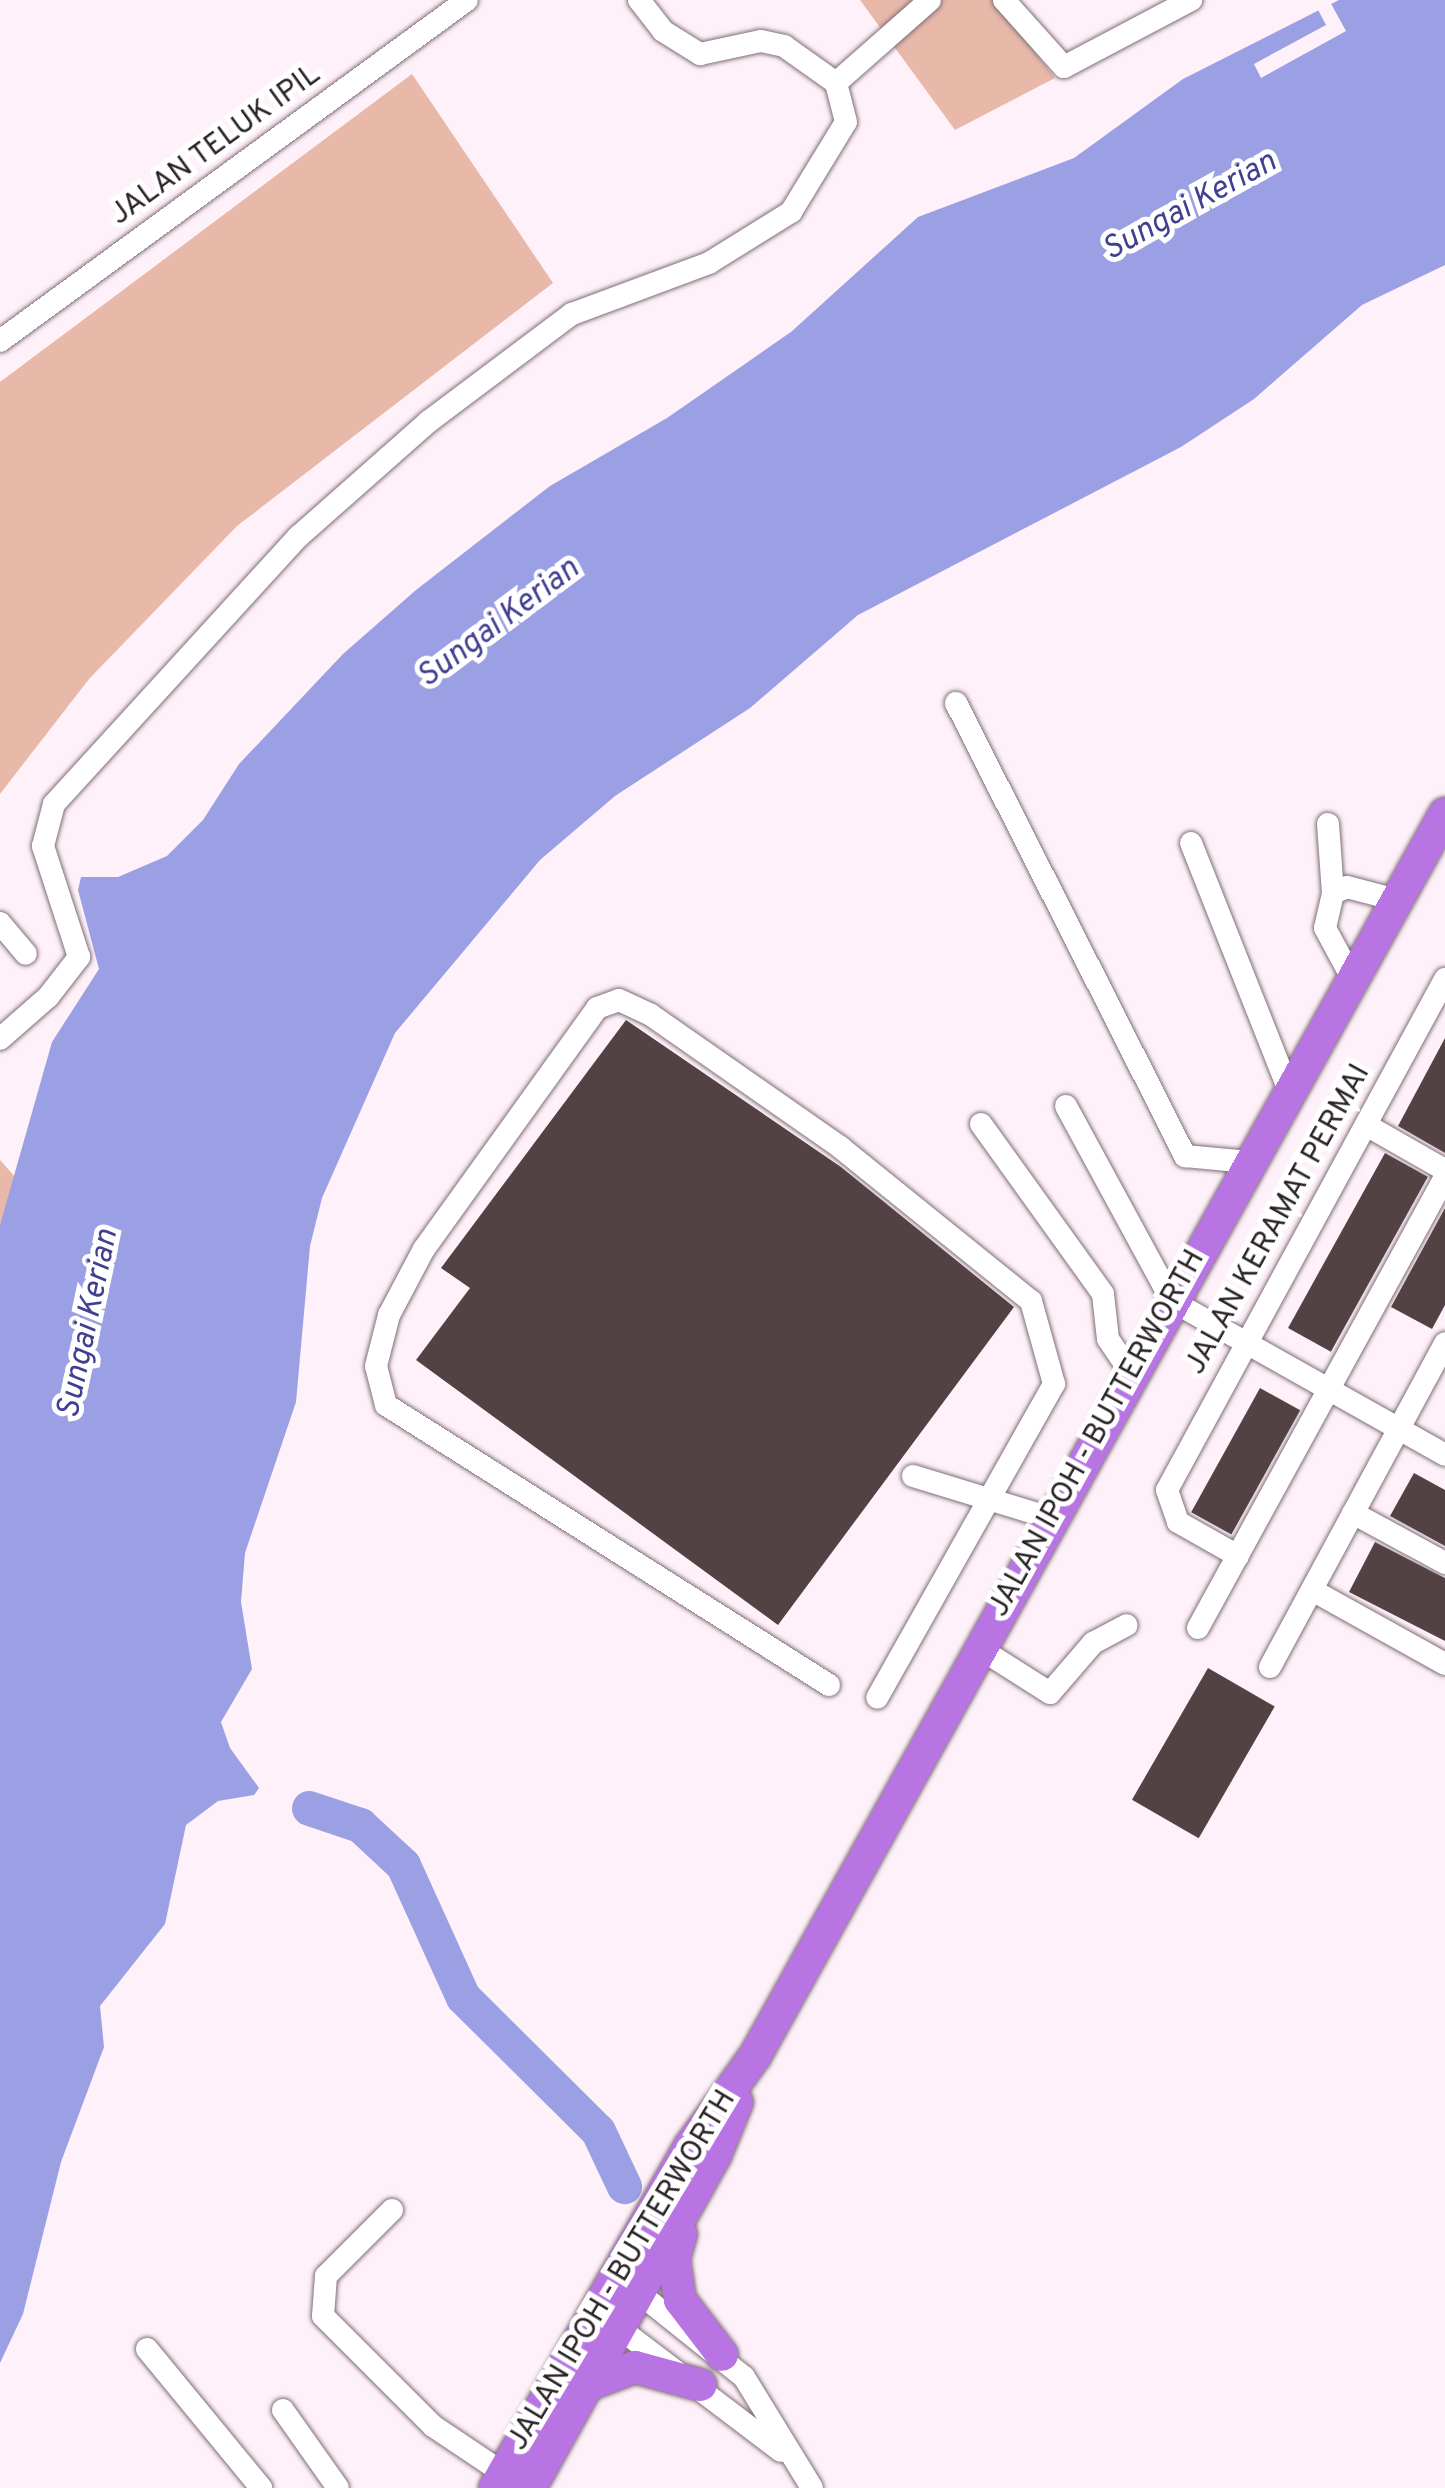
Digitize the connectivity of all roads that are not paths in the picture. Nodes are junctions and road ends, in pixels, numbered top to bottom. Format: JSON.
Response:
{"nodes":[{"id":1,"x":467,"y":0,"type":"edge"},
{"id":2,"x":639,"y":0,"type":"edge"},
{"id":3,"x":930,"y":0,"type":"edge"},
{"id":4,"x":1004,"y":0,"type":"edge"},
{"id":5,"x":1191,"y":0,"type":"edge"},
{"id":6,"x":836,"y":83,"type":"junction"},
{"id":7,"x":0,"y":341,"type":"edge"},
{"id":8,"x":956,"y":703,"type":"dead end"},
{"id":9,"x":1445,"y":814,"type":"edge"},
{"id":10,"x":1328,"y":824,"type":"dead end"},
{"id":11,"x":1191,"y":843,"type":"dead end"},
{"id":12,"x":1334,"y":893,"type":"junction"},
{"id":13,"x":1397,"y":900,"type":"junction"},
{"id":14,"x":0,"y":923,"type":"edge"},
{"id":15,"x":26,"y":954,"type":"dead end"},
{"id":16,"x":1352,"y":978,"type":"junction"},
{"id":17,"x":1445,"y":979,"type":"edge"},
{"id":18,"x":0,"y":1039,"type":"edge"},
{"id":19,"x":1289,"y":1091,"type":"junction"},
{"id":20,"x":1066,"y":1106,"type":"dead end"},
{"id":21,"x":981,"y":1124,"type":"dead end"},
{"id":22,"x":1366,"y":1125,"type":"junction"},
{"id":23,"x":1250,"y":1162,"type":"junction"},
{"id":24,"x":1445,"y":1174,"type":"edge"},
{"id":25,"x":1172,"y":1301,"type":"junction"},
{"id":26,"x":1246,"y":1343,"type":"junction"},
{"id":27,"x":1445,"y":1343,"type":"edge"},
{"id":28,"x":1132,"y":1372,"type":"junction"},
{"id":29,"x":1329,"y":1389,"type":"junction"},
{"id":30,"x":1399,"y":1429,"type":"junction"},
{"id":31,"x":1445,"y":1455,"type":"edge"},
{"id":32,"x":914,"y":1476,"type":"dead end"},
{"id":33,"x":989,"y":1494,"type":"junction"},
{"id":34,"x":1353,"y":1513,"type":"junction"},
{"id":35,"x":1050,"y":1518,"type":"junction"},
{"id":36,"x":1238,"y":1556,"type":"junction"},
{"id":37,"x":1445,"y":1562,"type":"edge"},
{"id":38,"x":1312,"y":1590,"type":"junction"},
{"id":39,"x":1128,"y":1625,"type":"dead end"},
{"id":40,"x":1198,"y":1628,"type":"dead end"},
{"id":41,"x":979,"y":1648,"type":"junction"},
{"id":42,"x":1445,"y":1664,"type":"edge"},
{"id":43,"x":1270,"y":1667,"type":"dead end"},
{"id":44,"x":829,"y":1686,"type":"dead end"},
{"id":45,"x":878,"y":1698,"type":"dead end"},
{"id":46,"x":755,"y":2056,"type":"junction"},
{"id":47,"x":716,"y":2156,"type":"junction"},
{"id":48,"x":392,"y":2210,"type":"dead end"},
{"id":49,"x":627,"y":2283,"type":"junction"},
{"id":50,"x":607,"y":2319,"type":"junction"},
{"id":51,"x":148,"y":2349,"type":"dead end"},
{"id":52,"x":722,"y":2354,"type":"junction"},
{"id":53,"x":590,"y":2384,"type":"junction"},
{"id":54,"x":702,"y":2385,"type":"junction"},
{"id":55,"x":283,"y":2410,"type":"dead end"},
{"id":56,"x":794,"y":2463,"type":"junction"},
{"id":57,"x":509,"y":2483,"type":"edge"},
{"id":58,"x":261,"y":2488,"type":"edge"},
{"id":59,"x":338,"y":2488,"type":"edge"},
{"id":60,"x":812,"y":2488,"type":"edge"}],
"edges":[{"from":1,"to":7,"type":"street","name":"JALAN TELUK IPIL"},
{"from":2,"to":6,"type":"street"},
{"from":3,"to":6,"type":"street"},
{"from":4,"to":5,"type":"street"},
{"from":6,"to":18,"type":"street"},
{"from":8,"to":23,"type":"street"},
{"from":9,"to":13,"type":"highway","name":"JALAN IPOH - BUTTERWORTH"},
{"from":10,"to":12,"type":"street"},
{"from":11,"to":19,"type":"street"},
{"from":12,"to":13,"type":"street"},
{"from":12,"to":16,"type":"street"},
{"from":13,"to":16,"type":"highway","name":"JALAN IPOH - BUTTERWORTH"},
{"from":14,"to":15,"type":"street"},
{"from":16,"to":19,"type":"highway","name":"JALAN IPOH - BUTTERWORTH"},
{"from":17,"to":22,"type":"street","name":"JALAN KERAMAT PERMAI"},
{"from":19,"to":23,"type":"highway","name":"JALAN IPOH - BUTTERWORTH"},
{"from":20,"to":25,"type":"street"},
{"from":21,"to":28,"type":"street"},
{"from":22,"to":24,"type":"street"},
{"from":22,"to":26,"type":"street","name":"JALAN KERAMAT PERMAI"},
{"from":23,"to":25,"type":"highway","name":"JALAN IPOH - BUTTERWORTH"},
{"from":24,"to":29,"type":"street"},
{"from":25,"to":26,"type":"street"},
{"from":25,"to":28,"type":"highway","name":"JALAN IPOH - BUTTERWORTH"},
{"from":26,"to":29,"type":"street"},
{"from":26,"to":36,"type":"street","name":"JALAN KERAMAT PERMAI"},
{"from":27,"to":30,"type":"street"},
{"from":28,"to":35,"type":"highway","name":"JALAN IPOH - BUTTERWORTH"},
{"from":29,"to":30,"type":"street"},
{"from":29,"to":36,"type":"street"},
{"from":30,"to":31,"type":"street"},
{"from":30,"to":34,"type":"street"},
{"from":32,"to":33,"type":"street"},
{"from":33,"to":35,"type":"street"},
{"from":33,"to":44,"type":"street"},
{"from":33,"to":45,"type":"street"},
{"from":34,"to":37,"type":"street"},
{"from":34,"to":38,"type":"street"},
{"from":35,"to":41,"type":"highway","name":"JALAN IPOH - BUTTERWORTH"},
{"from":36,"to":40,"type":"street"},
{"from":38,"to":42,"type":"street"},
{"from":38,"to":43,"type":"street"},
{"from":39,"to":41,"type":"street"},
{"from":41,"to":46,"type":"highway","name":"JALAN IPOH - BUTTERWORTH"},
{"from":46,"to":47,"type":"highway","name":"JALAN IPOH - BUTTERWORTH"},
{"from":46,"to":49,"type":"highway","name":"JALAN IPOH - BUTTERWORTH"},
{"from":47,"to":49,"type":"highway","name":"JALAN IPOH - BUTTERWORTH"},
{"from":47,"to":52,"type":"highway"},
{"from":48,"to":57,"type":"street"},
{"from":49,"to":50,"type":"highway","name":"JALAN IPOH - BUTTERWORTH"},
{"from":49,"to":52,"type":"street"},
{"from":50,"to":53,"type":"highway","name":"JALAN IPOH - BUTTERWORTH"},
{"from":50,"to":54,"type":"street"},
{"from":50,"to":57,"type":"highway","name":"JALAN IPOH - BUTTERWORTH"},
{"from":51,"to":58,"type":"street"},
{"from":52,"to":56,"type":"street"},
{"from":53,"to":54,"type":"highway"},
{"from":53,"to":57,"type":"highway","name":"JALAN IPOH - BUTTERWORTH"},
{"from":54,"to":56,"type":"street"},
{"from":55,"to":59,"type":"street"},
{"from":56,"to":60,"type":"street"}]}
